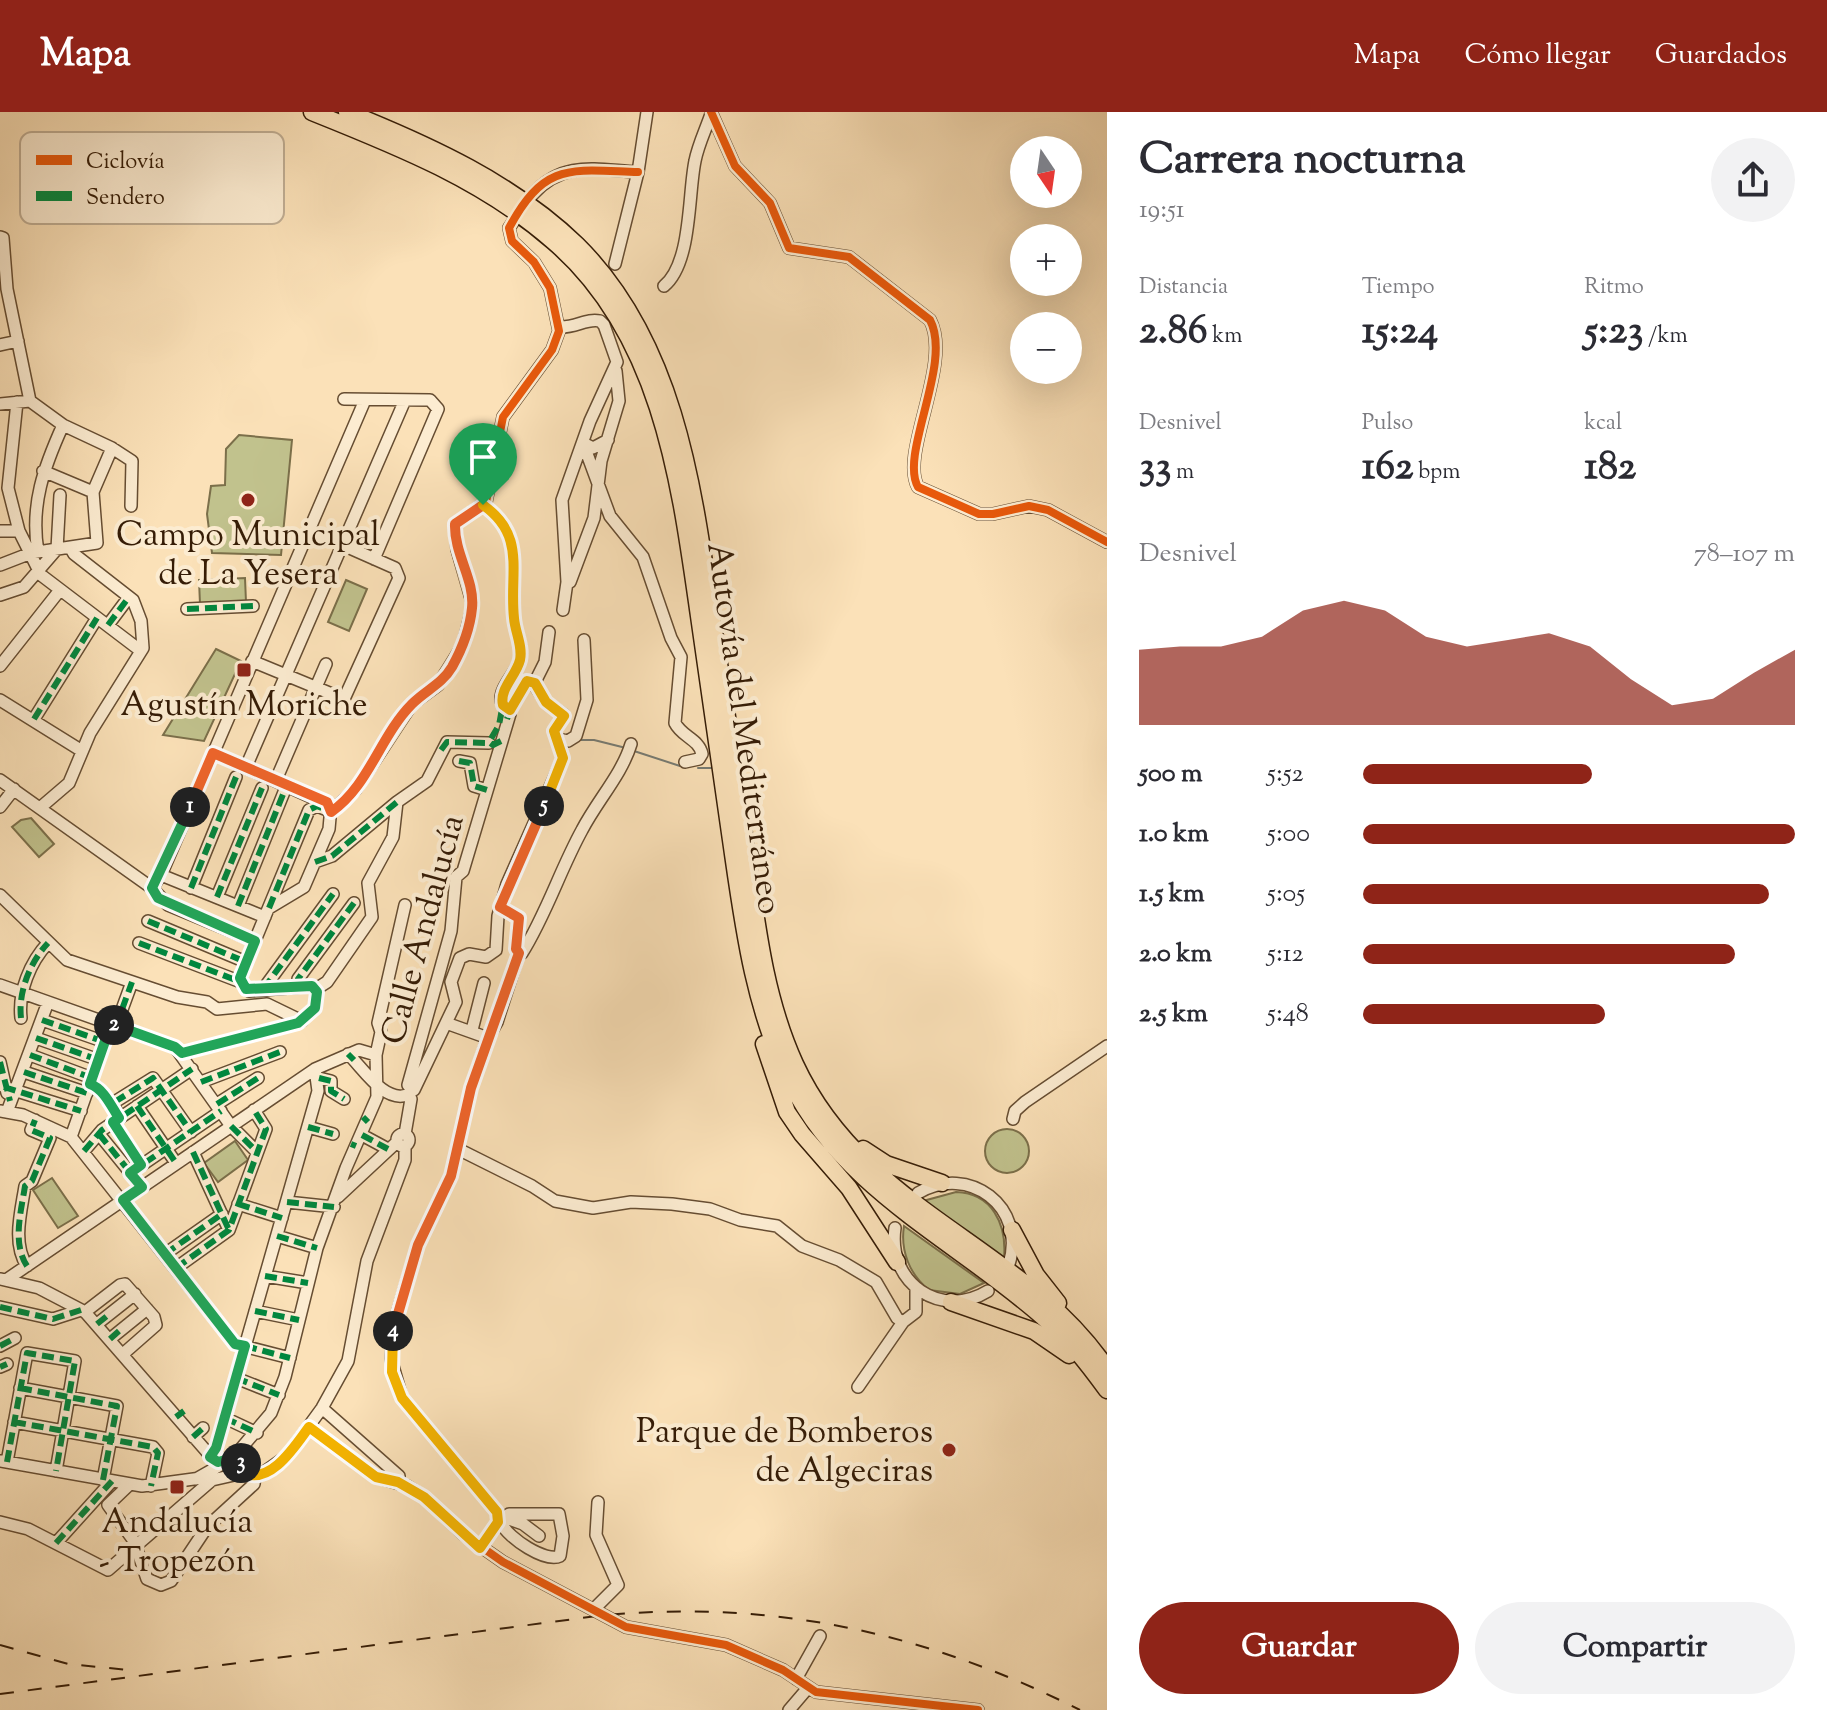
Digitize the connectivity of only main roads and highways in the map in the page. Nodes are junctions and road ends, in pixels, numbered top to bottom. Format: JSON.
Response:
{"nodes":[{"id":1,"x":312,"y":112,"type":"edge"},
{"id":2,"x":347,"y":112,"type":"edge"},
{"id":3,"x":698,"y":567,"type":"junction"},
{"id":4,"x":743,"y":872,"type":"junction"},
{"id":5,"x":757,"y":988,"type":"junction"},
{"id":6,"x":783,"y":1037,"type":"junction"},
{"id":7,"x":942,"y":1183,"type":"road end"},
{"id":8,"x":1012,"y":1230,"type":"road end"},
{"id":9,"x":897,"y":1262,"type":"road end"},
{"id":10,"x":951,"y":1302,"type":"road end"},
{"id":11,"x":1093,"y":1348,"type":"junction"},
{"id":12,"x":1107,"y":1369,"type":"edge"},
{"id":13,"x":1107,"y":1390,"type":"edge"},
{"id":14,"x":1107,"y":1402,"type":"edge"}],
"edges":[{"from":1,"to":3,"type":"highway","name":"Autovía del Mediterráneo"},
{"from":2,"to":3,"type":"highway","name":"Autovía del Mediterráneo"},
{"from":3,"to":4,"type":"highway","name":"Autovía del Mediterráneo"},
{"from":4,"to":5,"type":"highway","name":"Autovía del Mediterráneo"},
{"from":4,"to":6,"type":"highway","name":"Autovía del Mediterráneo"},
{"from":5,"to":9,"type":"highway"},
{"from":5,"to":13,"type":"highway","name":"Autovía del Mediterráneo"},
{"from":6,"to":7,"type":"highway"},
{"from":6,"to":11,"type":"highway","name":"Autovía del Mediterráneo"},
{"from":8,"to":11,"type":"highway"},
{"from":10,"to":14,"type":"highway"},
{"from":11,"to":12,"type":"highway","name":"Autovía del Mediterráneo"}]}
